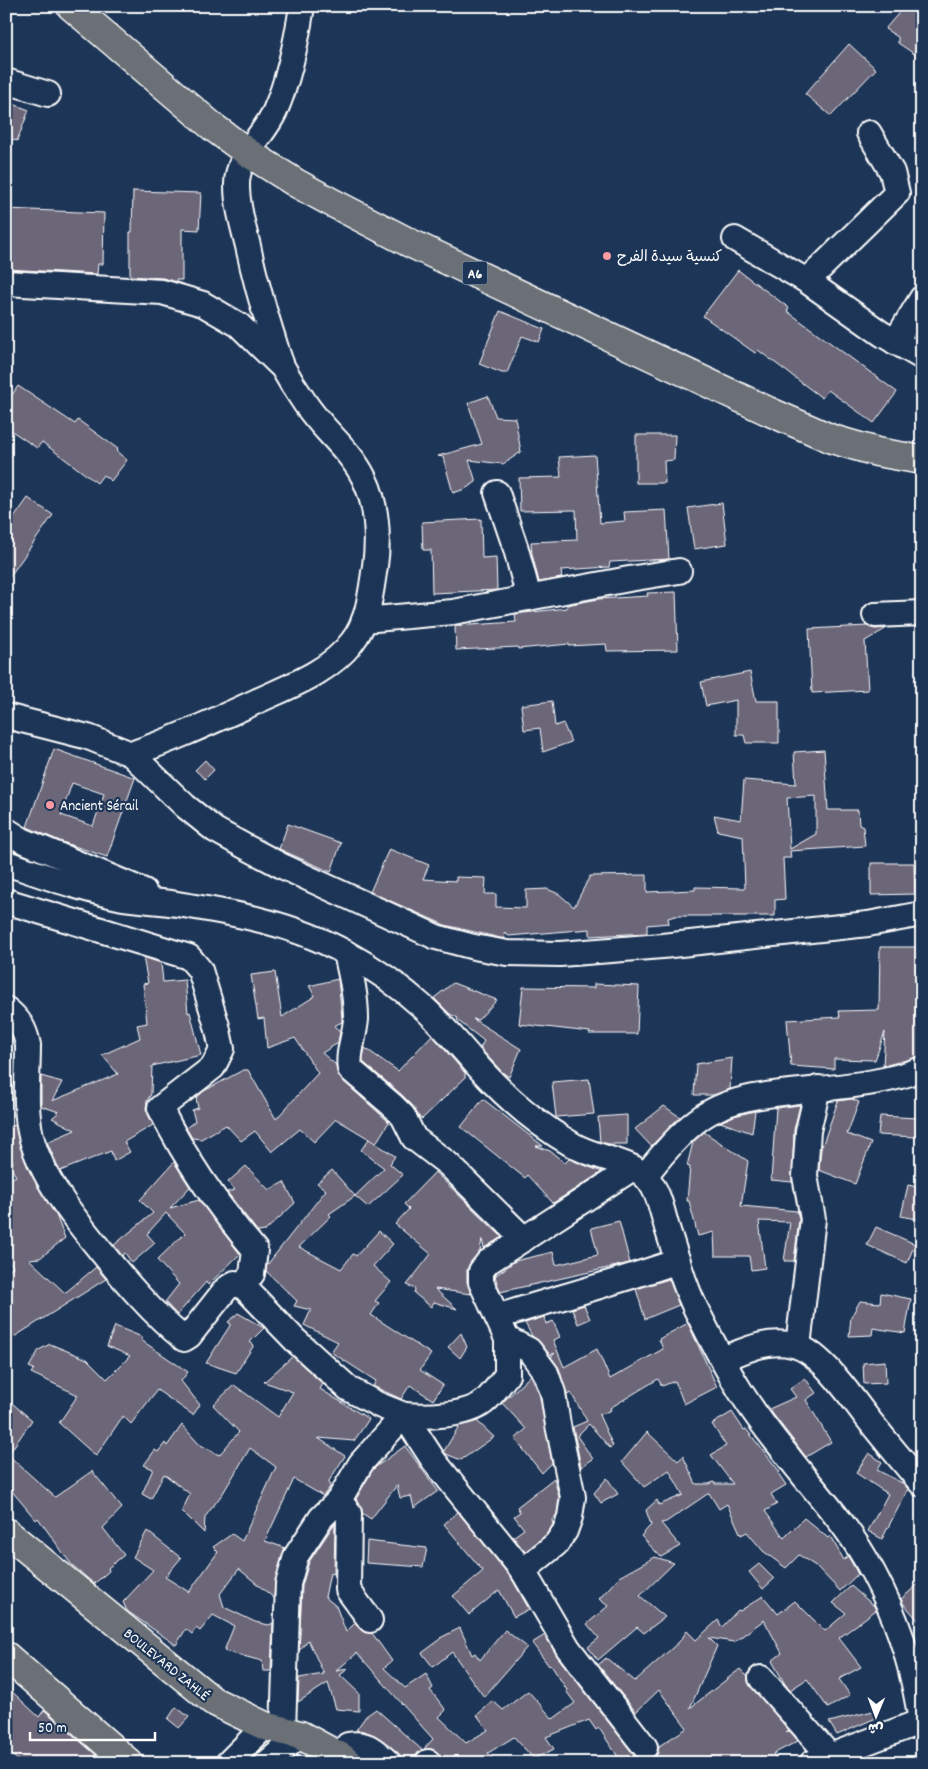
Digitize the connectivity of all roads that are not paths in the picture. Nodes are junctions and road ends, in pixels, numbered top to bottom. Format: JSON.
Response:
{"nodes":[{"id":1,"x":71,"y":6,"type":"edge"},
{"id":2,"x":302,"y":6,"type":"edge"},
{"id":3,"x":6,"y":81,"type":"edge"},
{"id":4,"x":48,"y":94,"type":"dead end"},
{"id":5,"x":869,"y":133,"type":"dead end"},
{"id":6,"x":247,"y":152,"type":"junction"},
{"id":7,"x":735,"y":239,"type":"dead end"},
{"id":8,"x":807,"y":281,"type":"junction"},
{"id":9,"x":6,"y":283,"type":"edge"},
{"id":10,"x":922,"y":298,"type":"edge"},
{"id":11,"x":895,"y":342,"type":"junction"},
{"id":12,"x":922,"y":357,"type":"edge"},
{"id":13,"x":282,"y":367,"type":"junction"},
{"id":14,"x":922,"y":460,"type":"edge"},
{"id":15,"x":497,"y":493,"type":"dead end"},
{"id":16,"x":679,"y":571,"type":"dead end"},
{"id":17,"x":529,"y":598,"type":"junction"},
{"id":18,"x":922,"y":613,"type":"edge"},
{"id":19,"x":874,"y":615,"type":"dead end"},
{"id":20,"x":364,"y":620,"type":"junction"},
{"id":21,"x":6,"y":716,"type":"edge"},
{"id":22,"x":131,"y":754,"type":"junction"},
{"id":23,"x":6,"y":830,"type":"edge"},
{"id":24,"x":6,"y":863,"type":"edge"},
{"id":25,"x":6,"y":901,"type":"edge"},
{"id":26,"x":174,"y":903,"type":"junction"},
{"id":27,"x":922,"y":914,"type":"edge"},
{"id":28,"x":346,"y":953,"type":"junction"},
{"id":29,"x":6,"y":1009,"type":"edge"},
{"id":30,"x":922,"y":1069,"type":"edge"},
{"id":31,"x":818,"y":1088,"type":"junction"},
{"id":32,"x":639,"y":1172,"type":"junction"},
{"id":33,"x":524,"y":1239,"type":"junction"},
{"id":34,"x":678,"y":1261,"type":"junction"},
{"id":35,"x":242,"y":1285,"type":"junction"},
{"id":36,"x":497,"y":1317,"type":"junction"},
{"id":37,"x":507,"y":1339,"type":"junction"},
{"id":38,"x":798,"y":1346,"type":"junction"},
{"id":39,"x":723,"y":1359,"type":"junction"},
{"id":40,"x":404,"y":1415,"type":"junction"},
{"id":41,"x":922,"y":1484,"type":"edge"},
{"id":42,"x":339,"y":1500,"type":"junction"},
{"id":43,"x":6,"y":1532,"type":"edge"},
{"id":44,"x":523,"y":1571,"type":"junction"},
{"id":45,"x":370,"y":1620,"type":"dead end"},
{"id":46,"x":6,"y":1656,"type":"edge"},
{"id":47,"x":760,"y":1678,"type":"dead end"},
{"id":48,"x":918,"y":1681,"type":"edge"},
{"id":49,"x":922,"y":1722,"type":"edge"},
{"id":50,"x":283,"y":1730,"type":"junction"},
{"id":51,"x":645,"y":1747,"type":"dead end"},
{"id":52,"x":821,"y":1759,"type":"edge"},
{"id":53,"x":344,"y":1760,"type":"edge"},
{"id":54,"x":129,"y":1763,"type":"edge"},
{"id":55,"x":228,"y":1763,"type":"edge"},
{"id":56,"x":267,"y":1763,"type":"edge"},
{"id":57,"x":389,"y":1763,"type":"edge"}],
"edges":[{"from":1,"to":6,"type":"main road","number":"A6"},
{"from":2,"to":6,"type":"street"},
{"from":3,"to":4,"type":"street"},
{"from":5,"to":8,"type":"street"},
{"from":6,"to":13,"type":"street"},
{"from":6,"to":14,"type":"main road","number":"A6"},
{"from":7,"to":8,"type":"street"},
{"from":8,"to":11,"type":"street"},
{"from":9,"to":13,"type":"street"},
{"from":10,"to":11,"type":"street"},
{"from":11,"to":12,"type":"street"},
{"from":13,"to":20,"type":"street"},
{"from":15,"to":17,"type":"street"},
{"from":16,"to":17,"type":"street"},
{"from":17,"to":20,"type":"street"},
{"from":18,"to":19,"type":"street"},
{"from":20,"to":22,"type":"street"},
{"from":21,"to":22,"type":"street"},
{"from":22,"to":27,"type":"street"},
{"from":23,"to":26,"type":"street"},
{"from":24,"to":26,"type":"street"},
{"from":25,"to":35,"type":"street"},
{"from":26,"to":28,"type":"street"},
{"from":28,"to":32,"type":"street"},
{"from":28,"to":33,"type":"street"},
{"from":29,"to":35,"type":"street"},
{"from":30,"to":31,"type":"street"},
{"from":31,"to":32,"type":"street"},
{"from":31,"to":38,"type":"street"},
{"from":32,"to":33,"type":"street"},
{"from":32,"to":34,"type":"street"},
{"from":33,"to":36,"type":"street"},
{"from":34,"to":36,"type":"street"},
{"from":34,"to":39,"type":"street"},
{"from":35,"to":40,"type":"street"},
{"from":36,"to":37,"type":"street"},
{"from":37,"to":40,"type":"street"},
{"from":37,"to":44,"type":"street"},
{"from":38,"to":39,"type":"street"},
{"from":38,"to":41,"type":"street"},
{"from":39,"to":48,"type":"street"},
{"from":40,"to":42,"type":"street"},
{"from":40,"to":44,"type":"street"},
{"from":42,"to":45,"type":"street"},
{"from":42,"to":50,"type":"street"},
{"from":43,"to":50,"type":"main road","name":"BOULEVARD ZAHLÉ"},
{"from":44,"to":51,"type":"street"},
{"from":46,"to":54,"type":"main road"},
{"from":47,"to":52,"type":"street"},
{"from":48,"to":49,"type":"street"},
{"from":49,"to":52,"type":"street"},
{"from":50,"to":53,"type":"main road","name":"BOULEVARD ZAHLÉ"},
{"from":50,"to":55,"type":"street"},
{"from":50,"to":56,"type":"street"},
{"from":53,"to":57,"type":"street"}]}
